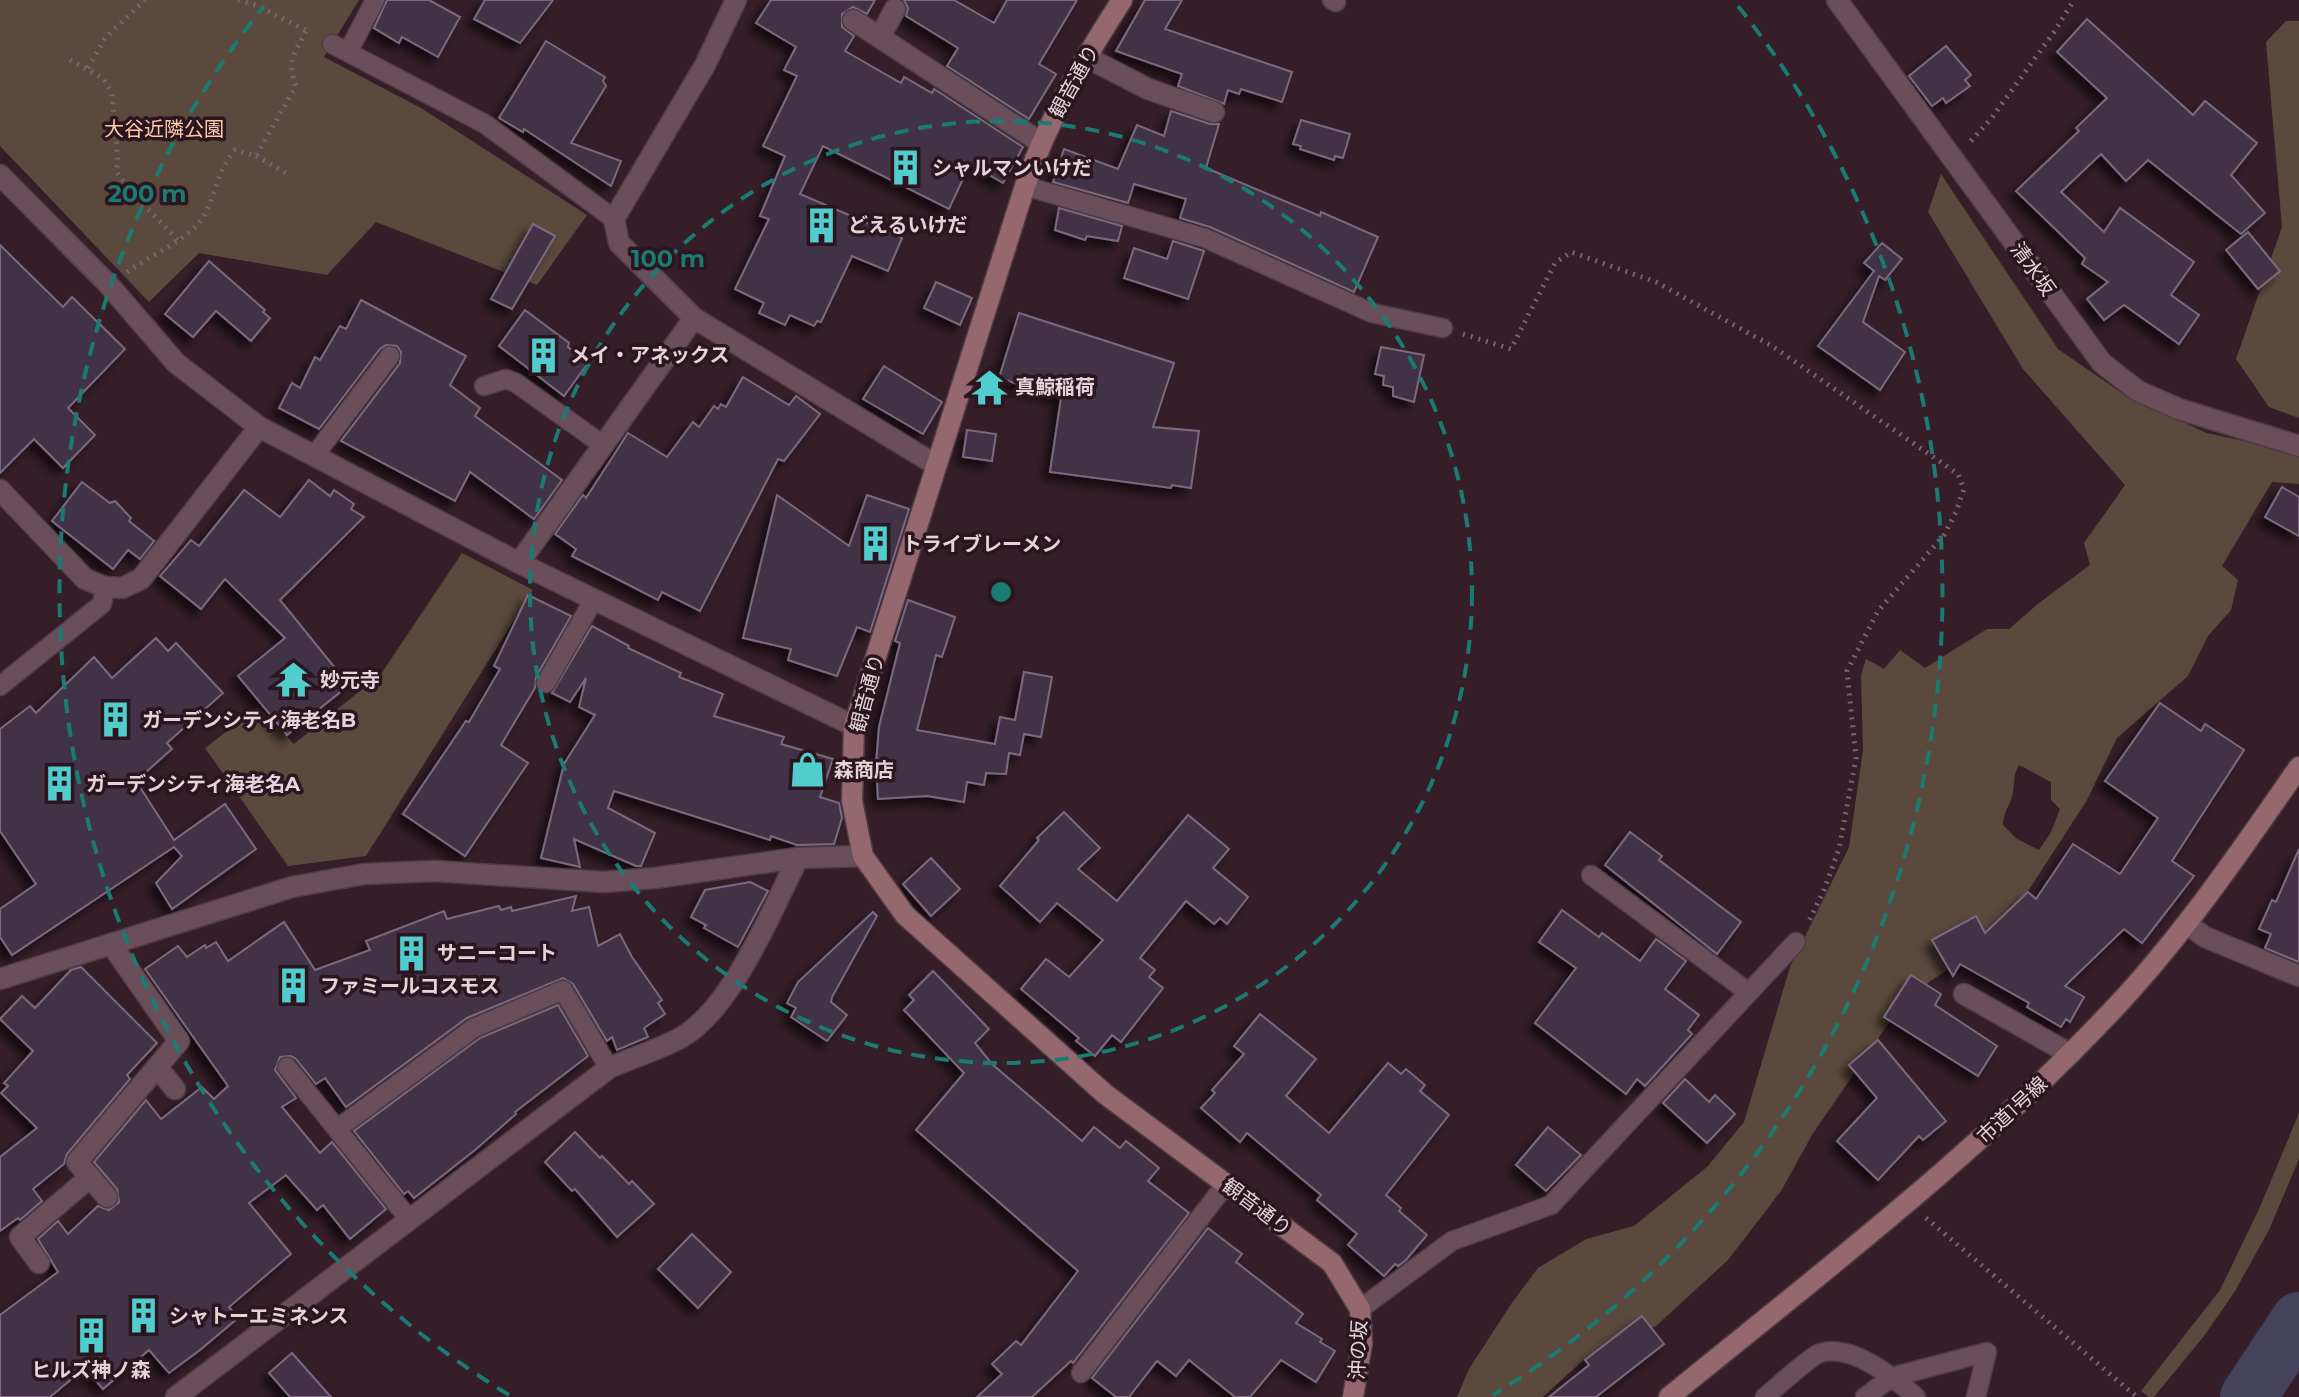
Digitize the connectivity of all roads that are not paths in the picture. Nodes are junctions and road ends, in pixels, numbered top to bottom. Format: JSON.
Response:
{"nodes":[{"id":1,"x":375,"y":0,"type":"edge"},
{"id":2,"x":736,"y":0,"type":"edge"},
{"id":3,"x":1122,"y":0,"type":"edge"},
{"id":4,"x":1837,"y":0,"type":"edge"},
{"id":5,"x":895,"y":9,"type":"dead end"},
{"id":6,"x":853,"y":20,"type":"dead end"},
{"id":7,"x":880,"y":37,"type":"junction"},
{"id":8,"x":1086,"y":57,"type":"junction"},
{"id":9,"x":1214,"y":112,"type":"dead end"},
{"id":10,"x":1040,"y":142,"type":"junction"},
{"id":11,"x":0,"y":175,"type":"edge"},
{"id":12,"x":1025,"y":186,"type":"junction"},
{"id":13,"x":614,"y":219,"type":"junction"},
{"id":14,"x":694,"y":318,"type":"junction"},
{"id":15,"x":1443,"y":328,"type":"road end"},
{"id":16,"x":390,"y":356,"type":"dead end"},
{"id":17,"x":484,"y":386,"type":"dead end"},
{"id":18,"x":259,"y":427,"type":"junction"},
{"id":19,"x":603,"y":445,"type":"junction"},
{"id":20,"x":2299,"y":446,"type":"edge"},
{"id":21,"x":314,"y":456,"type":"junction"},
{"id":22,"x":936,"y":465,"type":"junction"},
{"id":23,"x":0,"y":490,"type":"edge"},
{"id":24,"x":519,"y":563,"type":"junction"},
{"id":25,"x":105,"y":587,"type":"junction"},
{"id":26,"x":594,"y":599,"type":"junction"},
{"id":27,"x":546,"y":683,"type":"dead end"},
{"id":28,"x":0,"y":686,"type":"edge"},
{"id":29,"x":854,"y":726,"type":"junction"},
{"id":30,"x":2299,"y":767,"type":"edge"},
{"id":31,"x":863,"y":856,"type":"junction"},
{"id":32,"x":798,"y":858,"type":"junction"},
{"id":33,"x":1591,"y":875,"type":"dead end"},
{"id":34,"x":2187,"y":924,"type":"junction"},
{"id":35,"x":1796,"y":942,"type":"road end"},
{"id":36,"x":111,"y":944,"type":"junction"},
{"id":37,"x":2299,"y":976,"type":"edge"},
{"id":38,"x":0,"y":979,"type":"edge"},
{"id":39,"x":1748,"y":992,"type":"junction"},
{"id":40,"x":1964,"y":994,"type":"dead end"},
{"id":41,"x":2070,"y":1054,"type":"junction"},
{"id":42,"x":157,"y":1067,"type":"junction"},
{"id":43,"x":287,"y":1067,"type":"dead end"},
{"id":44,"x":609,"y":1068,"type":"junction"},
{"id":45,"x":175,"y":1089,"type":"dead end"},
{"id":46,"x":337,"y":1129,"type":"junction"},
{"id":47,"x":89,"y":1178,"type":"junction"},
{"id":48,"x":1226,"y":1184,"type":"junction"},
{"id":49,"x":107,"y":1197,"type":"dead end"},
{"id":50,"x":409,"y":1219,"type":"junction"},
{"id":51,"x":39,"y":1263,"type":"dead end"},
{"id":52,"x":1332,"y":1263,"type":"joint"},
{"id":53,"x":1360,"y":1309,"type":"junction"},
{"id":54,"x":1081,"y":1373,"type":"dead end"},
{"id":55,"x":1892,"y":1377,"type":"junction"},
{"id":56,"x":1909,"y":1395,"type":"edge"},
{"id":57,"x":176,"y":1397,"type":"edge"},
{"id":58,"x":1353,"y":1397,"type":"edge"},
{"id":59,"x":1669,"y":1397,"type":"edge"},
{"id":60,"x":1765,"y":1397,"type":"edge"},
{"id":61,"x":1865,"y":1397,"type":"edge"},
{"id":62,"x":1976,"y":1397,"type":"edge"}],
"edges":[{"from":1,"to":13,"type":"lane"},
{"from":2,"to":13,"type":"street"},
{"from":3,"to":8,"type":"main road","name":"観音通り"},
{"from":4,"to":20,"type":"street","name":"清水坂"},
{"from":5,"to":7,"type":"street"},
{"from":6,"to":7,"type":"street"},
{"from":7,"to":10,"type":"street"},
{"from":8,"to":9,"type":"street"},
{"from":8,"to":10,"type":"main road","name":"観音通り"},
{"from":10,"to":12,"type":"main road","name":"観音通り"},
{"from":11,"to":18,"type":"street"},
{"from":12,"to":15,"type":"lane"},
{"from":12,"to":22,"type":"main road","name":"観音通り"},
{"from":13,"to":14,"type":"street"},
{"from":14,"to":19,"type":"street"},
{"from":14,"to":22,"type":"street"},
{"from":16,"to":21,"type":"lane"},
{"from":17,"to":19,"type":"lane"},
{"from":18,"to":21,"type":"street"},
{"from":18,"to":25,"type":"street"},
{"from":19,"to":24,"type":"street"},
{"from":21,"to":24,"type":"street"},
{"from":22,"to":29,"type":"main road","name":"観音通り"},
{"from":23,"to":25,"type":"street"},
{"from":24,"to":26,"type":"street"},
{"from":25,"to":28,"type":"lane"},
{"from":26,"to":27,"type":"lane"},
{"from":26,"to":29,"type":"street"},
{"from":29,"to":31,"type":"main road","name":"観音通り"},
{"from":30,"to":34,"type":"main road","name":"市道1号線"},
{"from":31,"to":32,"type":"street"},
{"from":31,"to":48,"type":"main road","name":"観音通り"},
{"from":32,"to":36,"type":"street"},
{"from":32,"to":44,"type":"street"},
{"from":33,"to":39,"type":"lane"},
{"from":34,"to":37,"type":"street"},
{"from":34,"to":41,"type":"main road","name":"市道1号線"},
{"from":35,"to":39,"type":"lane"},
{"from":36,"to":38,"type":"street"},
{"from":36,"to":42,"type":"street"},
{"from":39,"to":53,"type":"lane"},
{"from":40,"to":41,"type":"street"},
{"from":41,"to":59,"type":"main road","name":"市道1号線"},
{"from":42,"to":45,"type":"street"},
{"from":42,"to":47,"type":"street"},
{"from":43,"to":46,"type":"lane"},
{"from":44,"to":46,"type":"lane"},
{"from":44,"to":50,"type":"street"},
{"from":46,"to":50,"type":"lane"},
{"from":47,"to":49,"type":"street"},
{"from":47,"to":51,"type":"street"},
{"from":48,"to":52,"type":"main road","name":"観音通り"},
{"from":48,"to":54,"type":"lane"},
{"from":50,"to":57,"type":"street"},
{"from":52,"to":53,"type":"main road","name":"沖の坂"},
{"from":53,"to":58,"type":"main road","name":"沖の坂"},
{"from":55,"to":56,"type":"lane"},
{"from":55,"to":60,"type":"lane"},
{"from":55,"to":61,"type":"lane"},
{"from":55,"to":62,"type":"lane"}]}
